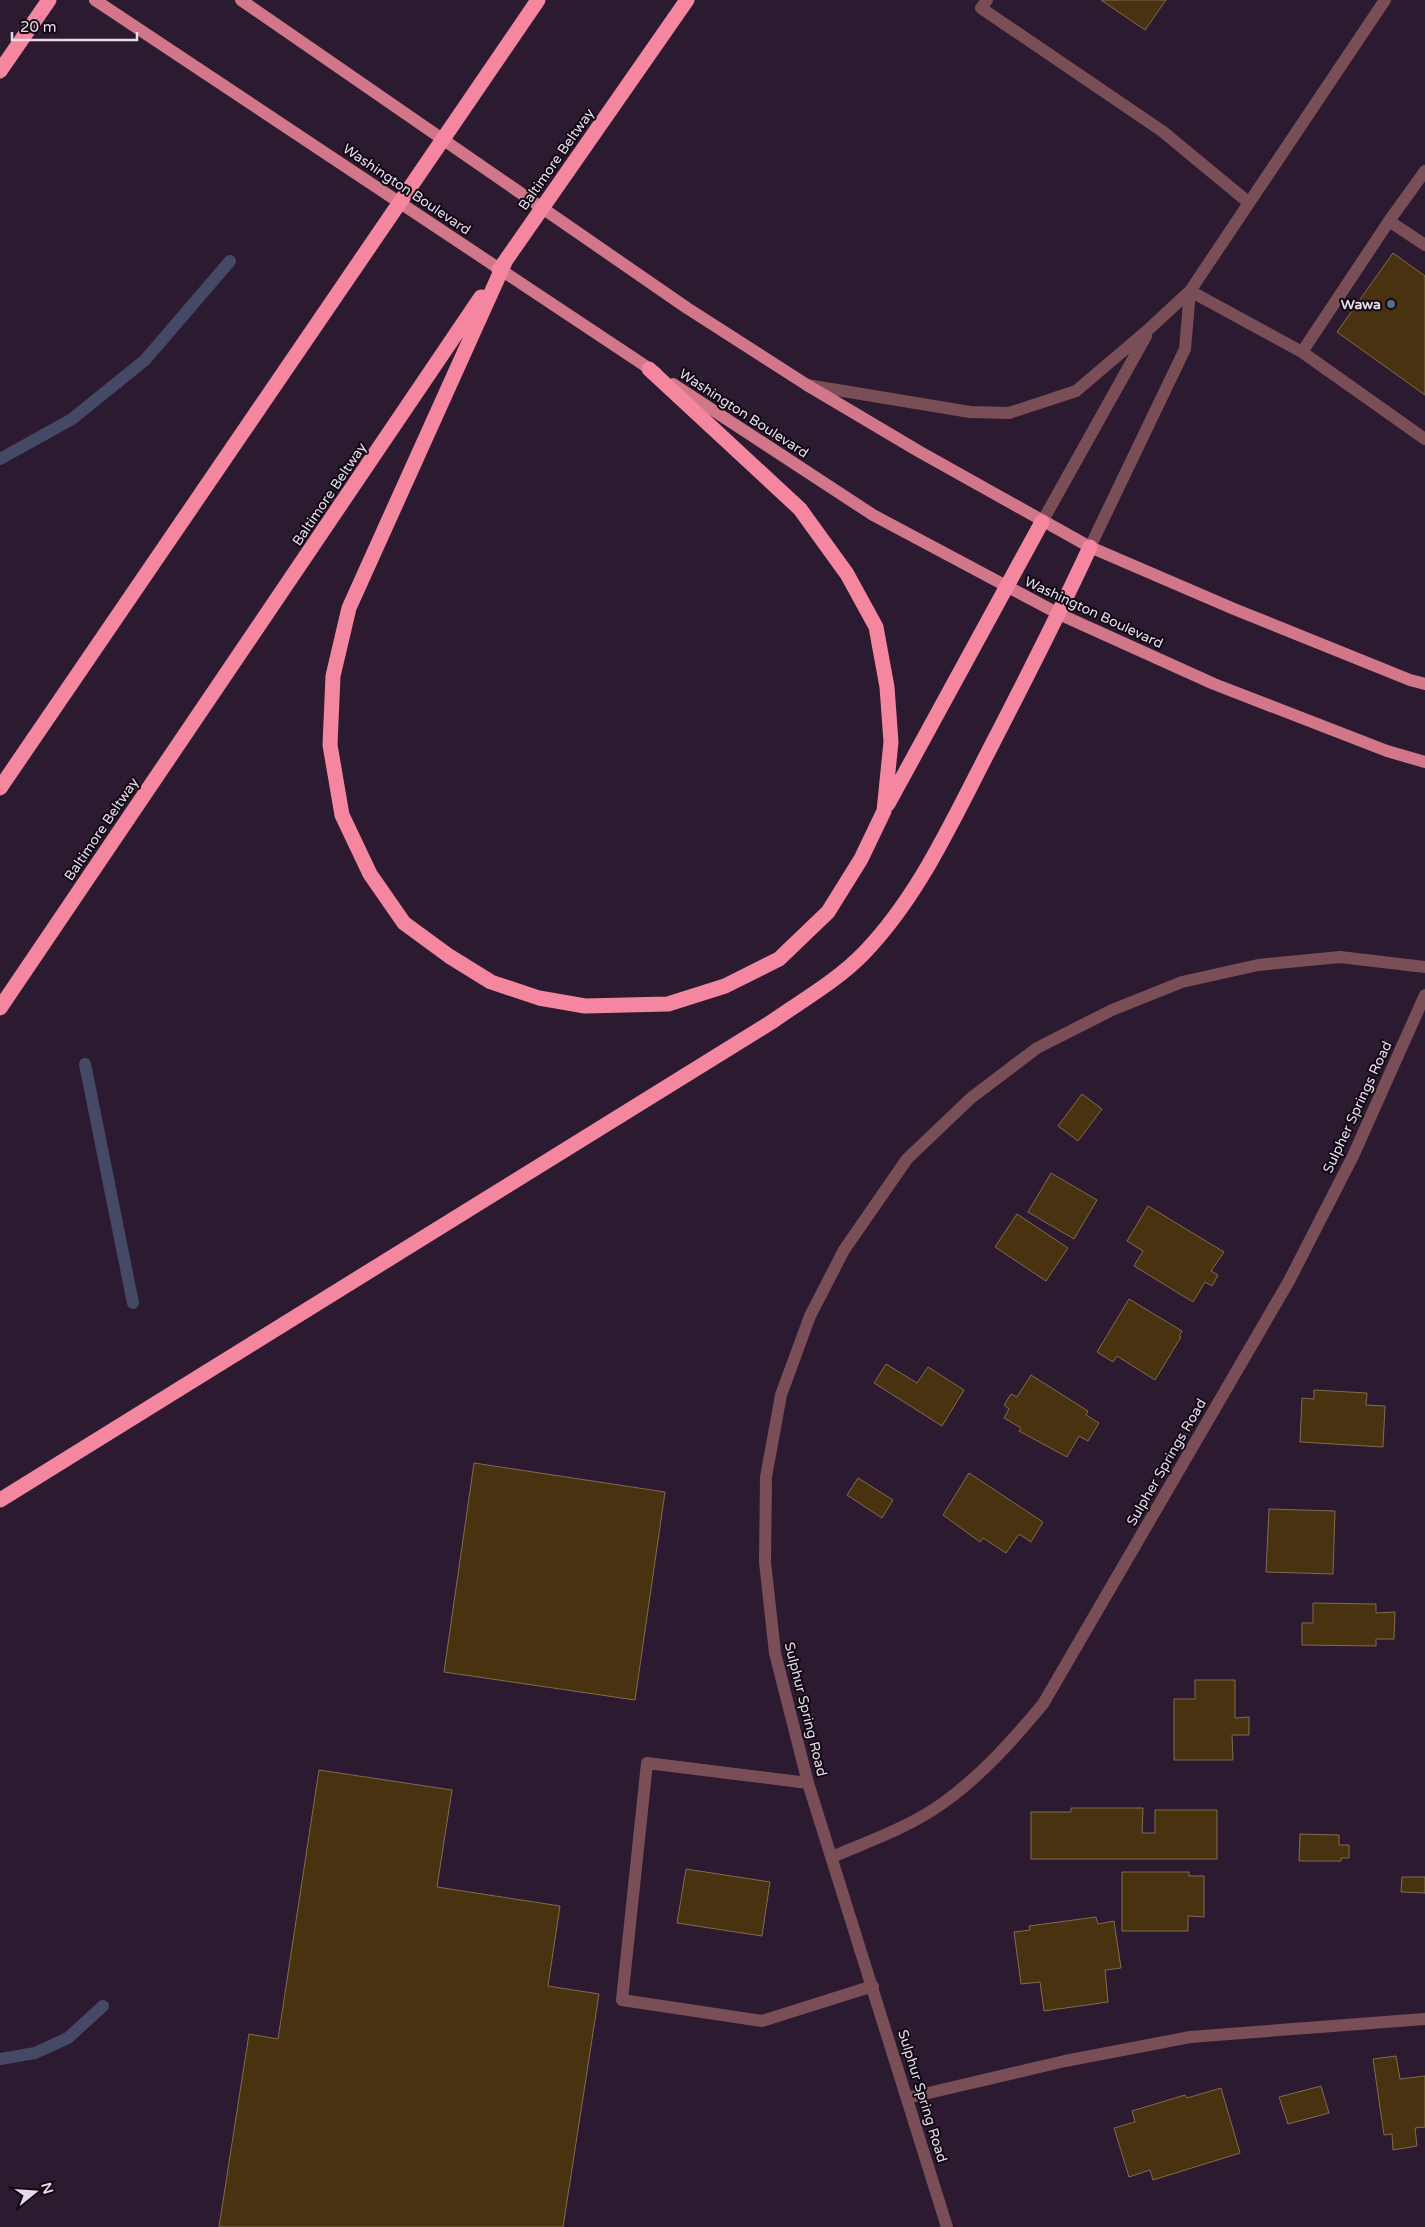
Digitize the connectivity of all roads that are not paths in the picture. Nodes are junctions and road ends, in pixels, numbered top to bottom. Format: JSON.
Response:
{"nodes":[{"id":1,"x":49,"y":0,"type":"edge"},
{"id":2,"x":95,"y":0,"type":"edge"},
{"id":3,"x":241,"y":0,"type":"edge"},
{"id":4,"x":538,"y":0,"type":"edge"},
{"id":5,"x":687,"y":0,"type":"edge"},
{"id":6,"x":987,"y":0,"type":"edge"},
{"id":7,"x":1385,"y":0,"type":"edge"},
{"id":8,"x":0,"y":71,"type":"edge"},
{"id":9,"x":1425,"y":171,"type":"edge"},
{"id":10,"x":1248,"y":202,"type":"junction"},
{"id":11,"x":1389,"y":221,"type":"junction"},
{"id":12,"x":1425,"y":245,"type":"edge"},
{"id":13,"x":504,"y":262,"type":"junction"},
{"id":14,"x":1190,"y":291,"type":"junction"},
{"id":15,"x":1149,"y":329,"type":"junction"},
{"id":16,"x":1302,"y":352,"type":"junction"},
{"id":17,"x":649,"y":369,"type":"junction"},
{"id":18,"x":807,"y":385,"type":"junction"},
{"id":19,"x":1425,"y":439,"type":"edge"},
{"id":20,"x":1042,"y":522,"type":"junction"},
{"id":21,"x":1090,"y":547,"type":"junction"},
{"id":22,"x":1006,"y":586,"type":"junction"},
{"id":23,"x":1059,"y":614,"type":"junction"},
{"id":24,"x":1425,"y":684,"type":"edge"},
{"id":25,"x":1425,"y":762,"type":"edge"},
{"id":26,"x":0,"y":788,"type":"edge"},
{"id":27,"x":884,"y":811,"type":"junction"},
{"id":28,"x":1425,"y":967,"type":"edge"},
{"id":29,"x":1425,"y":995,"type":"edge"},
{"id":30,"x":0,"y":1008,"type":"edge"},
{"id":31,"x":0,"y":1500,"type":"edge"},
{"id":32,"x":808,"y":1783,"type":"junction"},
{"id":33,"x":832,"y":1857,"type":"junction"},
{"id":34,"x":873,"y":1986,"type":"junction"},
{"id":35,"x":1424,"y":2019,"type":"edge"},
{"id":36,"x":907,"y":2098,"type":"junction"},
{"id":37,"x":947,"y":2227,"type":"edge"}],
"edges":[{"from":1,"to":8,"type":"highway"},
{"from":2,"to":17,"type":"main road","name":"Washington Boulevard"},
{"from":3,"to":18,"type":"main road"},
{"from":4,"to":26,"type":"highway"},
{"from":5,"to":13,"type":"highway","name":"Baltimore Beltway"},
{"from":6,"to":10,"type":"street"},
{"from":7,"to":10,"type":"street"},
{"from":9,"to":11,"type":"street"},
{"from":10,"to":14,"type":"street"},
{"from":11,"to":12,"type":"street"},
{"from":11,"to":16,"type":"street"},
{"from":13,"to":27,"type":"highway"},
{"from":13,"to":30,"type":"highway","name":"Baltimore Beltway"},
{"from":14,"to":15,"type":"street"},
{"from":14,"to":16,"type":"street"},
{"from":14,"to":21,"type":"street"},
{"from":15,"to":18,"type":"street"},
{"from":15,"to":20,"type":"street"},
{"from":16,"to":19,"type":"street"},
{"from":17,"to":22,"type":"main road","name":"Washington Boulevard"},
{"from":17,"to":27,"type":"highway"},
{"from":18,"to":20,"type":"main road"},
{"from":20,"to":21,"type":"main road"},
{"from":20,"to":22,"type":"highway"},
{"from":21,"to":23,"type":"highway"},
{"from":21,"to":24,"type":"main road"},
{"from":22,"to":23,"type":"main road","name":"Washington Boulevard"},
{"from":22,"to":27,"type":"highway"},
{"from":23,"to":25,"type":"main road","name":"Washington Boulevard"},
{"from":23,"to":31,"type":"highway"},
{"from":28,"to":32,"type":"street","name":"Sulphur Spring Road"},
{"from":29,"to":33,"type":"street","name":"Sulpher Springs Road"},
{"from":32,"to":33,"type":"street","name":"Sulphur Spring Road"},
{"from":32,"to":34,"type":"street"},
{"from":33,"to":34,"type":"street","name":"Sulphur Spring Road"},
{"from":34,"to":36,"type":"street","name":"Sulphur Spring Road"},
{"from":35,"to":36,"type":"street"},
{"from":36,"to":37,"type":"street","name":"Sulphur Spring Road"}]}
